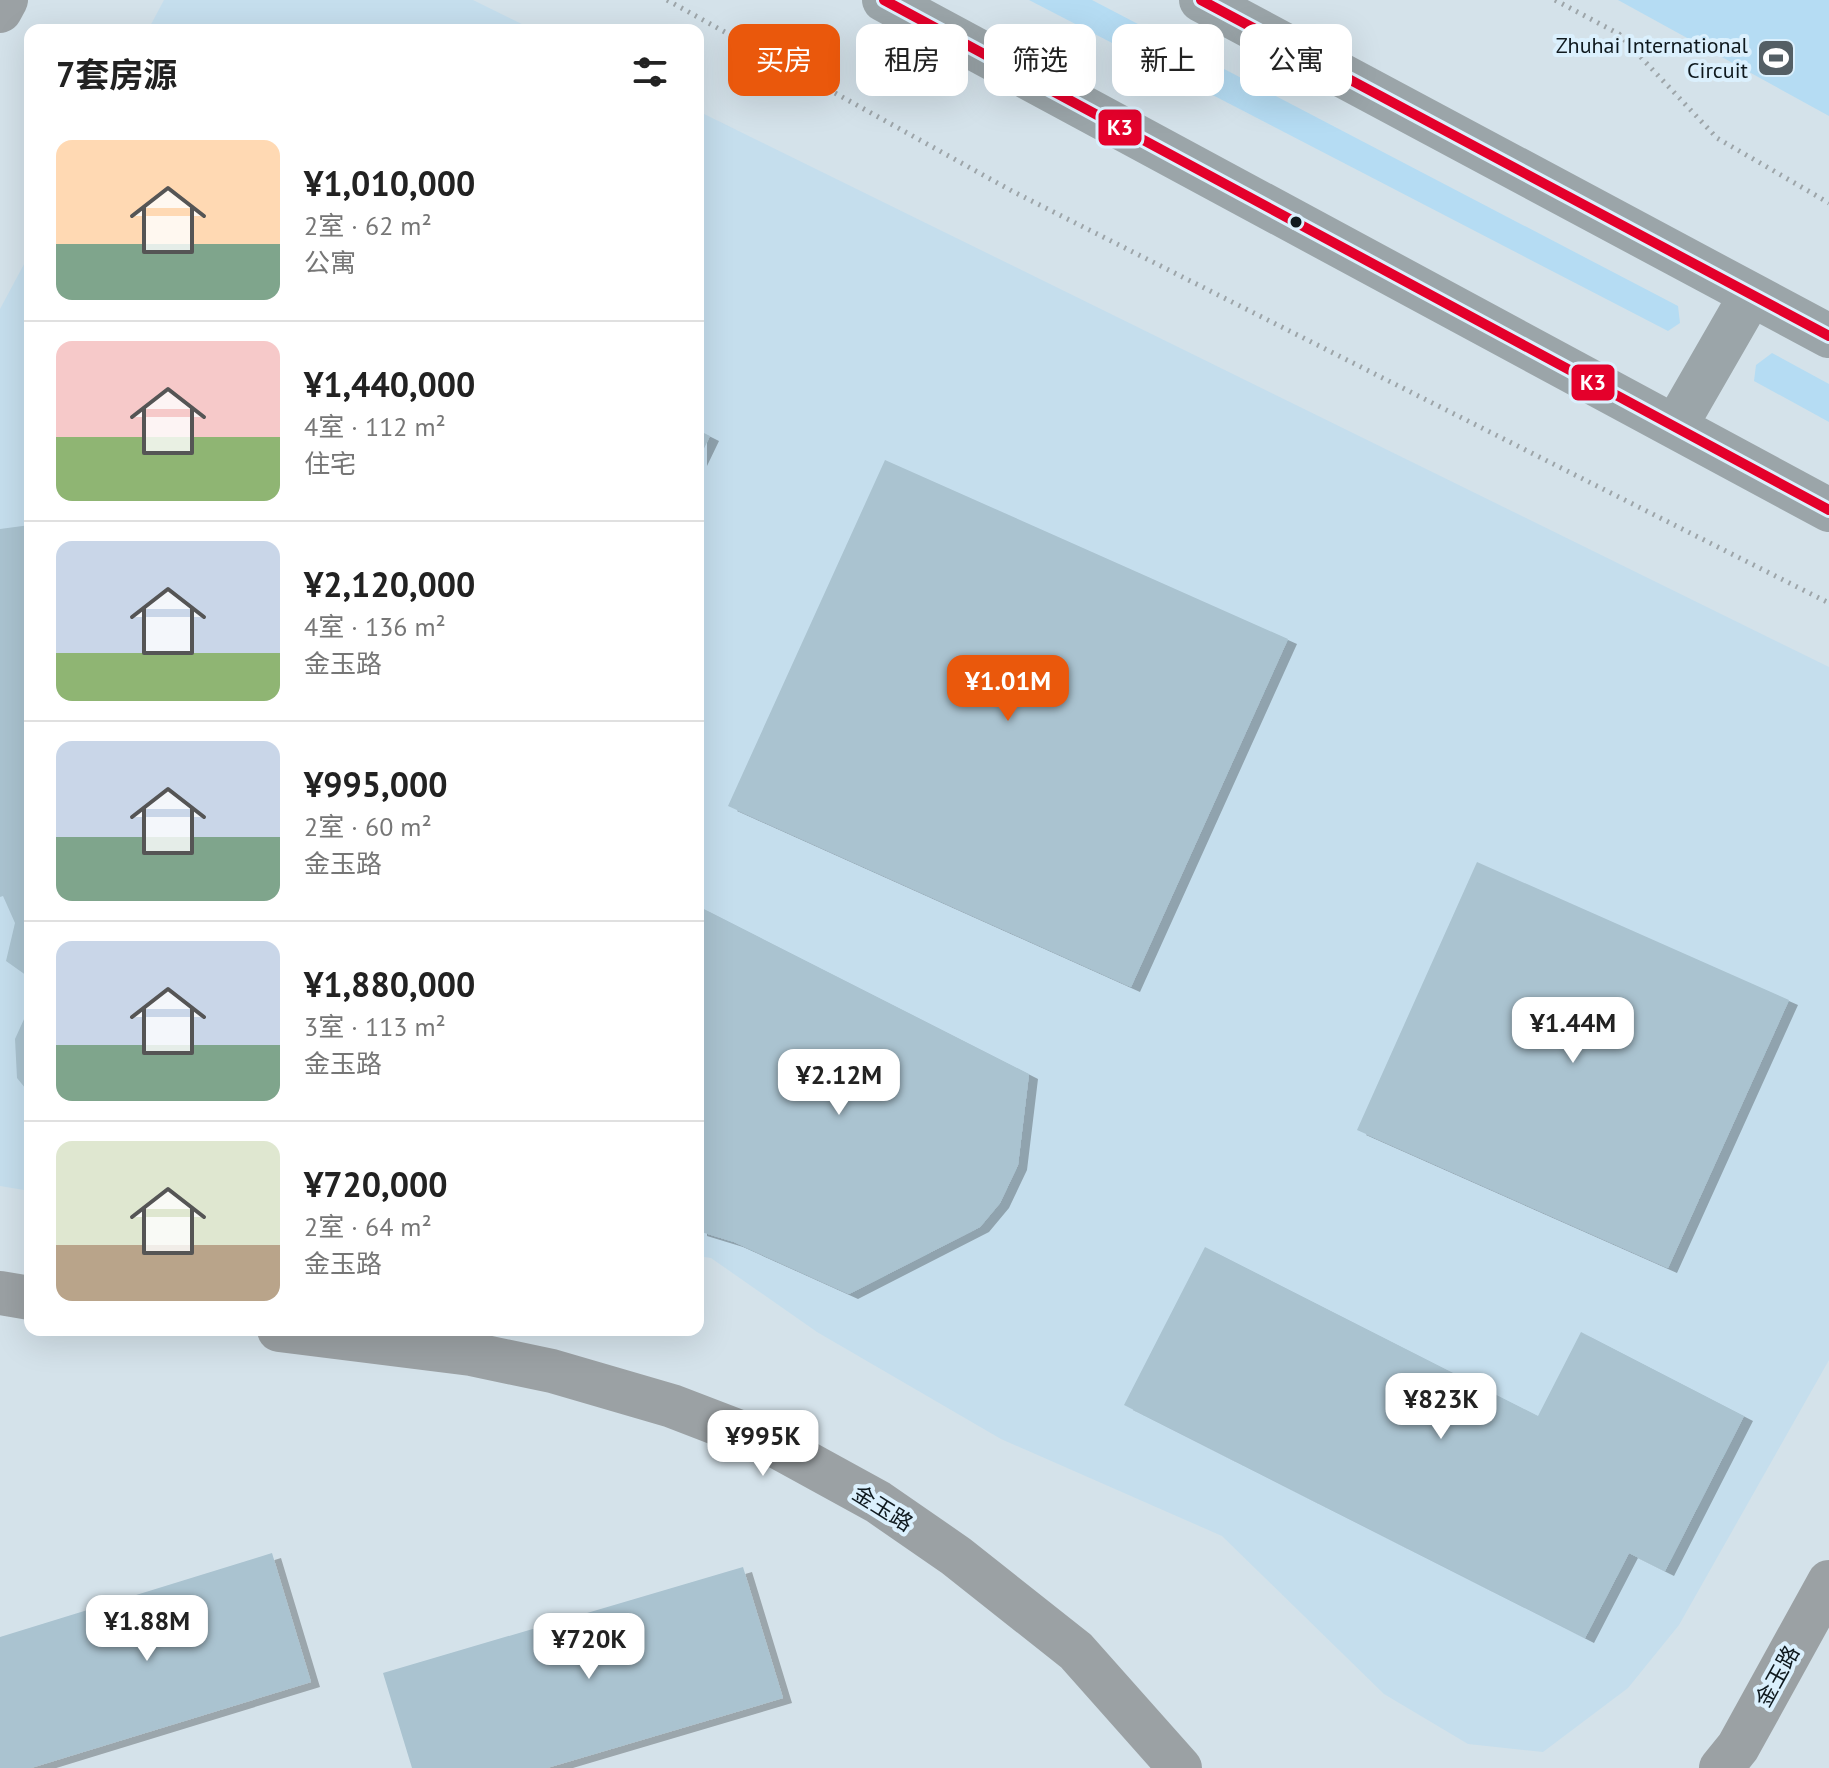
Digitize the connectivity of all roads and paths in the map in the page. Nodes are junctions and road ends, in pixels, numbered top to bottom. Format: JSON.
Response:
{"nodes":[{"id":1,"x":6,"y":0,"type":"edge"},
{"id":2,"x":667,"y":0,"type":"edge"},
{"id":3,"x":884,"y":0,"type":"edge"},
{"id":4,"x":1201,"y":0,"type":"edge"},
{"id":5,"x":1555,"y":0,"type":"edge"},
{"id":6,"x":0,"y":11,"type":"edge"},
{"id":7,"x":1829,"y":203,"type":"edge"},
{"id":8,"x":1751,"y":295,"type":"junction"},
{"id":9,"x":1829,"y":336,"type":"edge"},
{"id":10,"x":1675,"y":427,"type":"junction"},
{"id":11,"x":1829,"y":510,"type":"edge"},
{"id":12,"x":1829,"y":603,"type":"edge"},
{"id":13,"x":0,"y":1293,"type":"edge"},
{"id":14,"x":24,"y":1297,"type":"edge"},
{"id":15,"x":327,"y":1336,"type":"edge"},
{"id":16,"x":1829,"y":1582,"type":"edge"},
{"id":17,"x":1180,"y":1768,"type":"edge"},
{"id":18,"x":1721,"y":1768,"type":"edge"}],
"edges":[{"from":1,"to":6,"type":"street"},
{"from":2,"to":12,"type":"path"},
{"from":3,"to":10,"type":"main road"},
{"from":4,"to":8,"type":"main road"},
{"from":5,"to":7,"type":"path"},
{"from":8,"to":9,"type":"main road"},
{"from":8,"to":10,"type":"main road"},
{"from":10,"to":11,"type":"main road"},
{"from":13,"to":14,"type":"street"},
{"from":15,"to":17,"type":"street","name":"金玉路"},
{"from":16,"to":18,"type":"street","name":"金玉路"}]}
